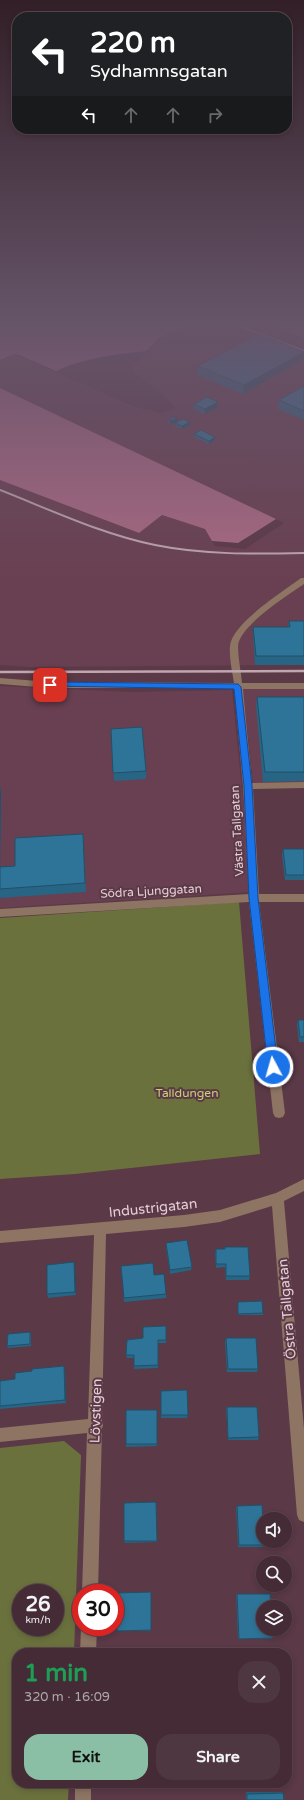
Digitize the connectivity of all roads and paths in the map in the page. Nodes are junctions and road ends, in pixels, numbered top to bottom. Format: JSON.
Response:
{"nodes":[{"id":1,"x":304,"y":580,"type":"edge"},
{"id":2,"x":0,"y":680,"type":"edge"},
{"id":3,"x":304,"y":686,"type":"edge"},
{"id":4,"x":238,"y":687,"type":"junction"},
{"id":5,"x":304,"y":785,"type":"edge"},
{"id":6,"x":248,"y":786,"type":"junction"},
{"id":7,"x":254,"y":898,"type":"junction"},
{"id":8,"x":304,"y":898,"type":"edge"},
{"id":9,"x":0,"y":913,"type":"edge"},
{"id":10,"x":279,"y":1113,"type":"dead end"},
{"id":11,"x":304,"y":1186,"type":"edge"},
{"id":12,"x":278,"y":1198,"type":"junction"},
{"id":13,"x":100,"y":1229,"type":"junction"},
{"id":14,"x":0,"y":1237,"type":"edge"},
{"id":15,"x":96,"y":1425,"type":"junction"},
{"id":16,"x":0,"y":1435,"type":"edge"},
{"id":17,"x":304,"y":1515,"type":"edge"},
{"id":18,"x":90,"y":1584,"type":"edge"},
{"id":19,"x":89,"y":1636,"type":"edge"},
{"id":20,"x":88,"y":1648,"type":"edge"},
{"id":21,"x":83,"y":1788,"type":"edge"},
{"id":22,"x":83,"y":1800,"type":"edge"}],
"edges":[{"from":1,"to":4,"type":"street","name":"Västra Tallgatan"},
{"from":2,"to":4,"type":"street"},
{"from":3,"to":4,"type":"street"},
{"from":4,"to":6,"type":"street","name":"Västra Tallgatan"},
{"from":5,"to":6,"type":"street"},
{"from":6,"to":7,"type":"street","name":"Västra Tallgatan"},
{"from":7,"to":8,"type":"street","name":"Södra Ljunggatan"},
{"from":7,"to":9,"type":"street","name":"Södra Ljunggatan"},
{"from":7,"to":10,"type":"street","name":"Västra Tallgatan"},
{"from":11,"to":12,"type":"street","name":"Industrigatan"},
{"from":12,"to":13,"type":"street","name":"Industrigatan"},
{"from":12,"to":17,"type":"street","name":"Östra Tallgatan"},
{"from":13,"to":14,"type":"street","name":"Industrigatan"},
{"from":13,"to":15,"type":"street","name":"Lövstigen"},
{"from":15,"to":16,"type":"street"},
{"from":15,"to":18,"type":"street","name":"Lövstigen"},
{"from":19,"to":20,"type":"street"},
{"from":21,"to":22,"type":"street"}]}
